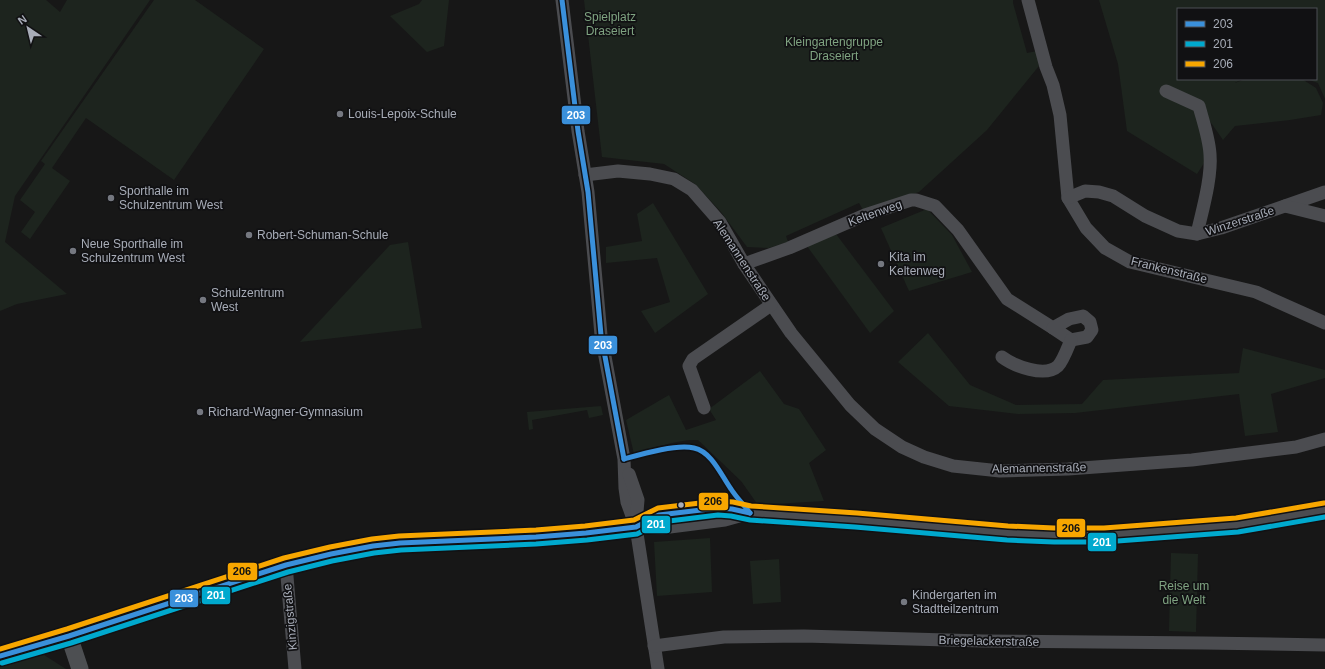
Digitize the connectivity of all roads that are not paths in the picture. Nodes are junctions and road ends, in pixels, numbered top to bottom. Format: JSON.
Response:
{"nodes":[{"id":1,"x":562,"y":0,"type":"edge"},
{"id":2,"x":1028,"y":0,"type":"edge"},
{"id":3,"x":1166,"y":91,"type":"dead end"},
{"id":4,"x":585,"y":175,"type":"junction"},
{"id":5,"x":1325,"y":192,"type":"edge"},
{"id":6,"x":1068,"y":198,"type":"junction"},
{"id":7,"x":1285,"y":206,"type":"junction"},
{"id":8,"x":1325,"y":216,"type":"edge"},
{"id":9,"x":1197,"y":234,"type":"junction"},
{"id":10,"x":744,"y":264,"type":"junction"},
{"id":11,"x":771,"y":305,"type":"junction"},
{"id":12,"x":1325,"y":323,"type":"edge"},
{"id":13,"x":1053,"y":328,"type":"junction"},
{"id":14,"x":1071,"y":340,"type":"junction"},
{"id":15,"x":1002,"y":357,"type":"dead end"},
{"id":16,"x":704,"y":408,"type":"dead end"},
{"id":17,"x":1325,"y":439,"type":"edge"},
{"id":18,"x":1325,"y":510,"type":"edge"},
{"id":19,"x":636,"y":527,"type":"junction"},
{"id":20,"x":286,"y":565,"type":"junction"},
{"id":21,"x":69,"y":636,"type":"junction"},
{"id":22,"x":1325,"y":645,"type":"edge"},
{"id":23,"x":654,"y":646,"type":"junction"},
{"id":24,"x":0,"y":656,"type":"edge"},
{"id":25,"x":80,"y":669,"type":"edge"},
{"id":26,"x":295,"y":669,"type":"edge"},
{"id":27,"x":658,"y":669,"type":"edge"}],
"edges":[{"from":1,"to":4,"type":"street"},
{"from":2,"to":6,"type":"street","name":"Frankenstraße"},
{"from":3,"to":9,"type":"street"},
{"from":4,"to":10,"type":"street","name":"Alemannenstraße"},
{"from":4,"to":19,"type":"street"},
{"from":5,"to":7,"type":"street","name":"Winzerstraße"},
{"from":6,"to":9,"type":"street","name":"Winzerstraße"},
{"from":6,"to":12,"type":"street","name":"Frankenstraße"},
{"from":7,"to":8,"type":"street"},
{"from":7,"to":9,"type":"street","name":"Winzerstraße"},
{"from":10,"to":11,"type":"street","name":"Alemannenstraße"},
{"from":10,"to":13,"type":"street","name":"Keltenweg"},
{"from":11,"to":16,"type":"street","name":"Alemannenstraße"},
{"from":11,"to":17,"type":"street","name":"Alemannenstraße"},
{"from":13,"to":14,"type":"street","name":"Keltenweg"},
{"from":13,"to":14,"type":"street"},
{"from":14,"to":15,"type":"street"},
{"from":18,"to":19,"type":"street"},
{"from":19,"to":20,"type":"street"},
{"from":19,"to":23,"type":"street"},
{"from":20,"to":21,"type":"street"},
{"from":20,"to":26,"type":"street","name":"Kinzigstraße"},
{"from":21,"to":24,"type":"street"},
{"from":21,"to":25,"type":"main road"},
{"from":22,"to":23,"type":"street","name":"Briegelackerstraße"},
{"from":23,"to":27,"type":"street"}]}
